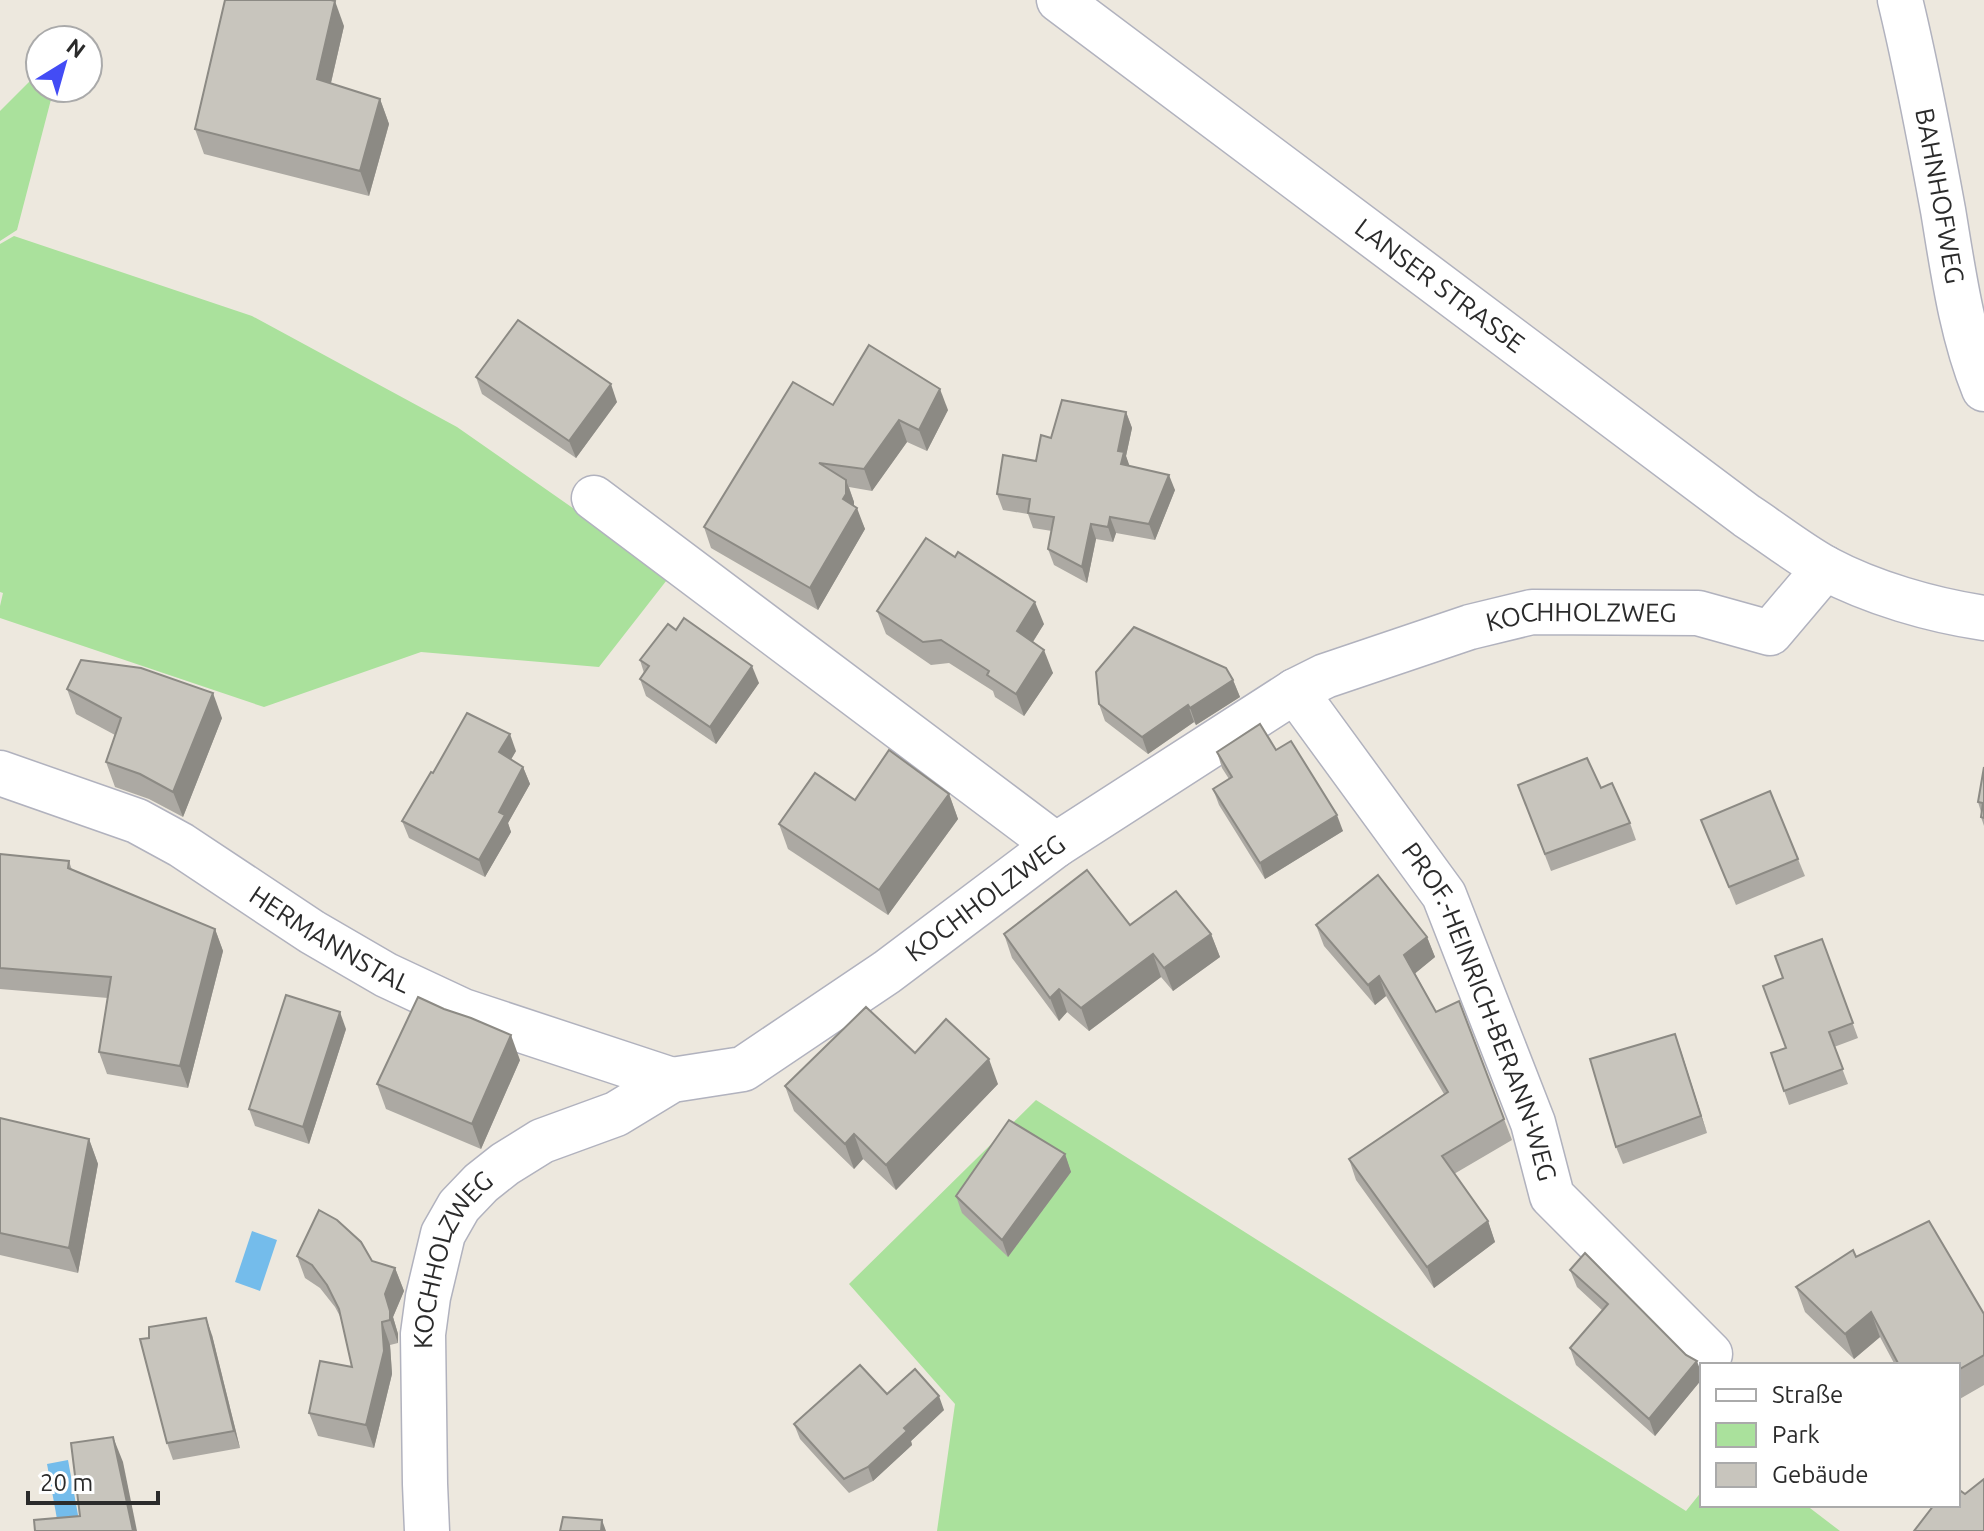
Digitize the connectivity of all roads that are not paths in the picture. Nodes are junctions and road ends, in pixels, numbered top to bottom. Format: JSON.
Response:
{"nodes":[{"id":1,"x":1059,"y":0,"type":"edge"},
{"id":2,"x":1900,"y":0,"type":"edge"},
{"id":3,"x":1984,"y":389,"type":"edge"},
{"id":4,"x":594,"y":498,"type":"dead end"},
{"id":5,"x":1825,"y":568,"type":"junction"},
{"id":6,"x":1984,"y":618,"type":"edge"},
{"id":7,"x":1295,"y":691,"type":"junction"},
{"id":8,"x":0,"y":773,"type":"edge"},
{"id":9,"x":1056,"y":845,"type":"junction"},
{"id":10,"x":672,"y":1080,"type":"junction"},
{"id":11,"x":1710,"y":1354,"type":"dead end"},
{"id":12,"x":427,"y":1531,"type":"edge"}],
"edges":[{"from":1,"to":5,"type":"street","name":"LANSER STRASSE"},
{"from":2,"to":3,"type":"street","name":"BAHNHOFWEG"},
{"from":4,"to":9,"type":"street"},
{"from":5,"to":6,"type":"street","name":"LANSER STRASSE"},
{"from":5,"to":7,"type":"street","name":"KOCHHOLZWEG"},
{"from":7,"to":9,"type":"street","name":"KOCHHOLZWEG"},
{"from":7,"to":11,"type":"street","name":"PROF.-HEINRICH-BERANN-WEG"},
{"from":8,"to":10,"type":"street","name":"HERMANNSTAL"},
{"from":9,"to":10,"type":"street","name":"KOCHHOLZWEG"},
{"from":10,"to":12,"type":"street","name":"KOCHHOLZWEG"}]}
